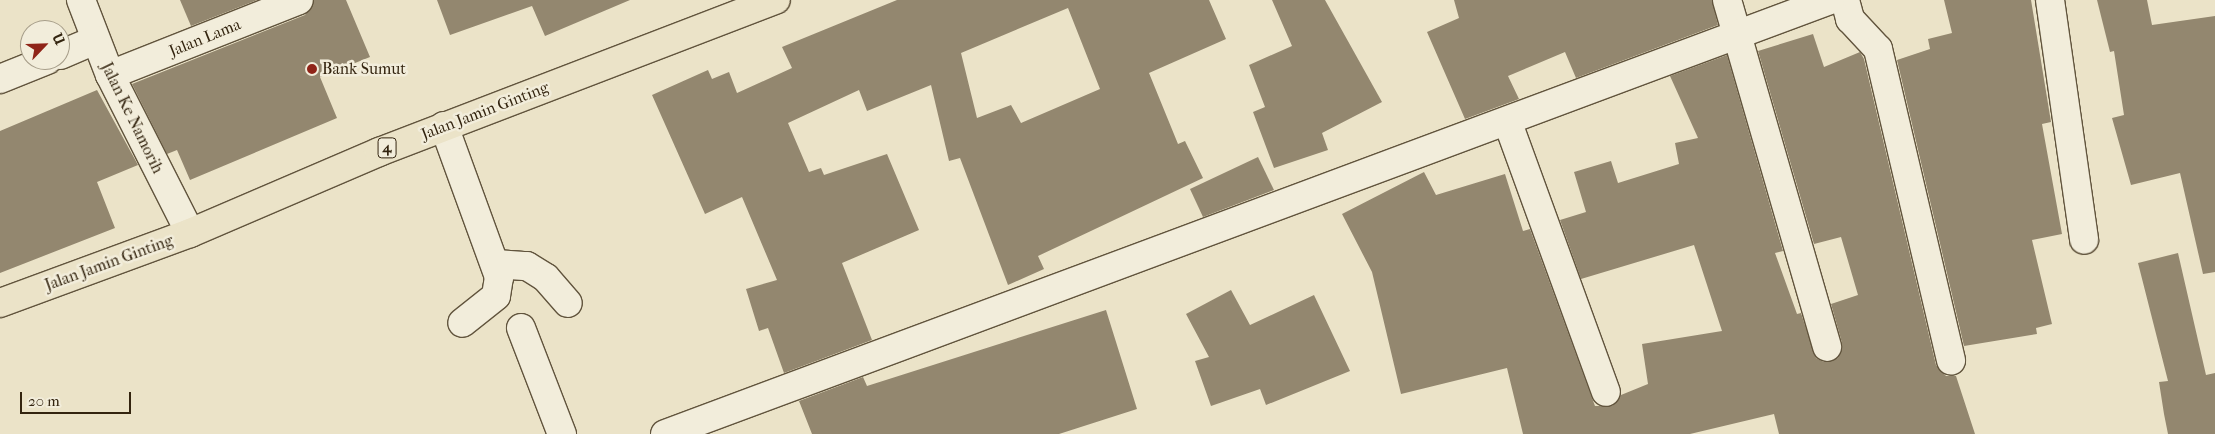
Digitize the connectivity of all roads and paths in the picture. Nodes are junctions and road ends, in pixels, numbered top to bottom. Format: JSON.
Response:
{"nodes":[{"id":1,"x":82,"y":0,"type":"edge"},
{"id":2,"x":300,"y":0,"type":"edge"},
{"id":3,"x":776,"y":0,"type":"edge"},
{"id":4,"x":1727,"y":0,"type":"edge"},
{"id":5,"x":1830,"y":0,"type":"edge"},
{"id":6,"x":1845,"y":0,"type":"edge"},
{"id":7,"x":2050,"y":0,"type":"edge"},
{"id":8,"x":1740,"y":33,"type":"junction"},
{"id":9,"x":95,"y":40,"type":"junction"},
{"id":10,"x":70,"y":51,"type":"edge"},
{"id":11,"x":22,"y":70,"type":"edge"},
{"id":12,"x":110,"y":75,"type":"junction"},
{"id":13,"x":0,"y":79,"type":"edge"},
{"id":14,"x":1508,"y":123,"type":"junction"},
{"id":15,"x":444,"y":126,"type":"junction"},
{"id":16,"x":190,"y":233,"type":"junction"},
{"id":17,"x":2084,"y":240,"type":"dead end"},
{"id":18,"x":496,"y":264,"type":"junction"},
{"id":19,"x":0,"y":303,"type":"edge"},
{"id":20,"x":568,"y":303,"type":"dead end"},
{"id":21,"x":462,"y":323,"type":"dead end"},
{"id":22,"x":521,"y":328,"type":"dead end"},
{"id":23,"x":1827,"y":348,"type":"dead end"},
{"id":24,"x":1951,"y":361,"type":"dead end"},
{"id":25,"x":1606,"y":392,"type":"dead end"},
{"id":26,"x":562,"y":434,"type":"edge"},
{"id":27,"x":665,"y":434,"type":"edge"}],
"edges":[{"from":1,"to":9,"type":"street","name":"Jalan Ke Namorih"},
{"from":2,"to":12,"type":"street","name":"Jalan Lama"},
{"from":3,"to":15,"type":"highway","name":"Jalan Jamin Ginting","number":"4"},
{"from":4,"to":8,"type":"street"},
{"from":5,"to":8,"type":"street"},
{"from":6,"to":24,"type":"street"},
{"from":7,"to":17,"type":"street"},
{"from":8,"to":14,"type":"street"},
{"from":8,"to":23,"type":"street"},
{"from":9,"to":10,"type":"street"},
{"from":9,"to":12,"type":"street","name":"Jalan Ke Namorih"},
{"from":11,"to":13,"type":"street"},
{"from":12,"to":16,"type":"street","name":"Jalan Ke Namorih"},
{"from":14,"to":25,"type":"street"},
{"from":14,"to":27,"type":"street"},
{"from":15,"to":16,"type":"highway","name":"Jalan Jamin Ginting","number":"4"},
{"from":15,"to":18,"type":"street"},
{"from":16,"to":19,"type":"highway","name":"Jalan Jamin Ginting","number":"4"},
{"from":18,"to":20,"type":"street"},
{"from":18,"to":21,"type":"street"},
{"from":22,"to":26,"type":"street"}]}
